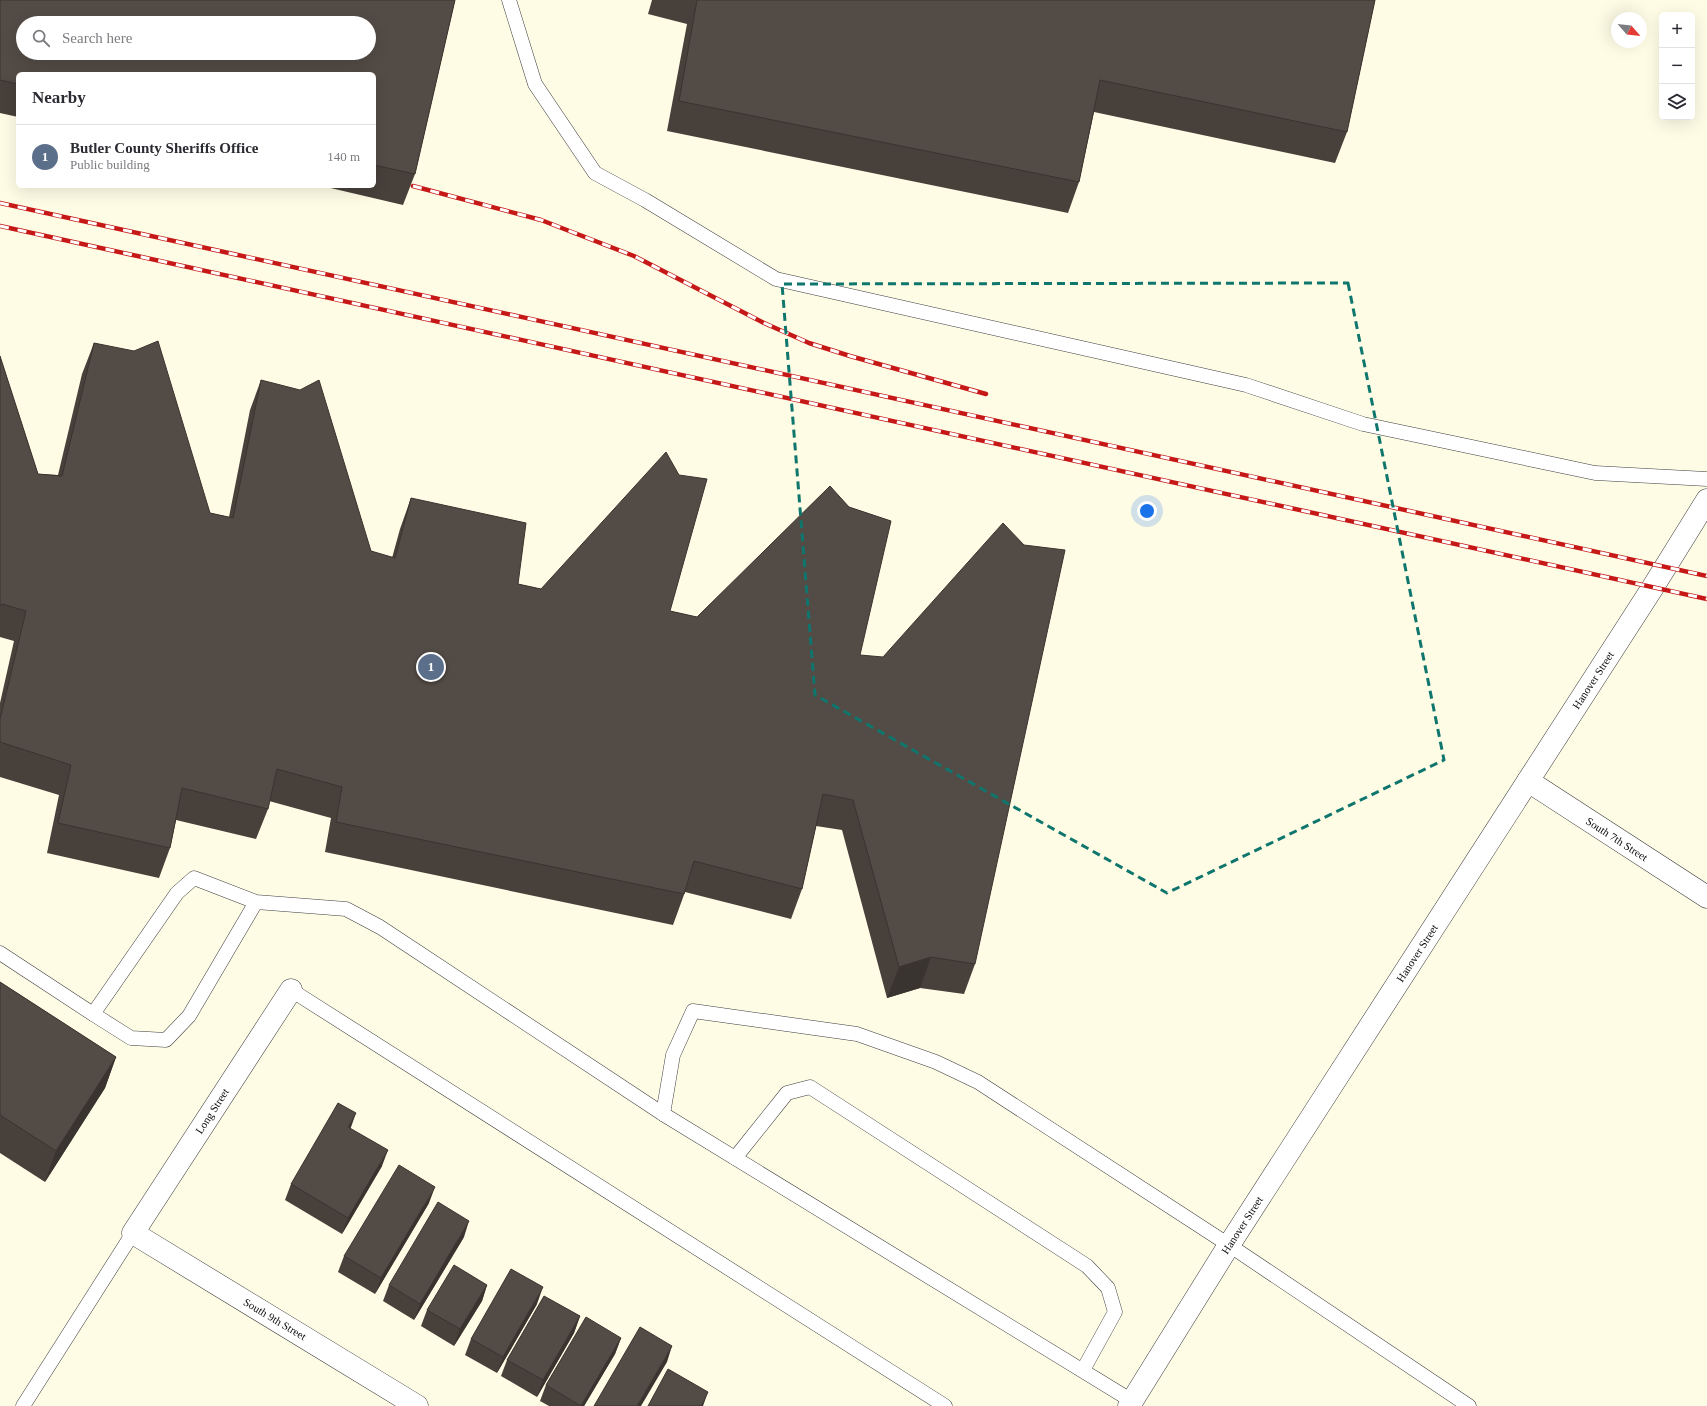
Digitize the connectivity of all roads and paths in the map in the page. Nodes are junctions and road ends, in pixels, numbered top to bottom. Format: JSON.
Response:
{"nodes":[{"id":1,"x":509,"y":0,"type":"edge"},
{"id":2,"x":1707,"y":479,"type":"edge"},
{"id":3,"x":1707,"y":500,"type":"edge"},
{"id":4,"x":1528,"y":781,"type":"junction"},
{"id":5,"x":1707,"y":898,"type":"edge"},
{"id":6,"x":256,"y":902,"type":"junction"},
{"id":7,"x":0,"y":953,"type":"edge"},
{"id":8,"x":291,"y":990,"type":"joint"},
{"id":9,"x":93,"y":1014,"type":"junction"},
{"id":10,"x":663,"y":1114,"type":"junction"},
{"id":11,"x":736,"y":1158,"type":"junction"},
{"id":12,"x":134,"y":1233,"type":"junction"},
{"id":13,"x":1229,"y":1244,"type":"junction"},
{"id":14,"x":1083,"y":1370,"type":"junction"},
{"id":15,"x":1130,"y":1403,"type":"edge"},
{"id":16,"x":23,"y":1406,"type":"edge"},
{"id":17,"x":417,"y":1406,"type":"edge"},
{"id":18,"x":945,"y":1406,"type":"edge"},
{"id":19,"x":1469,"y":1406,"type":"edge"}],
"edges":[{"from":1,"to":2,"type":"lane"},
{"from":3,"to":4,"type":"street","name":"Hanover Street"},
{"from":4,"to":5,"type":"street","name":"South 7th Street"},
{"from":4,"to":13,"type":"street","name":"Hanover Street"},
{"from":6,"to":9,"type":"lane"},
{"from":6,"to":9,"type":"lane"},
{"from":6,"to":10,"type":"lane"},
{"from":7,"to":9,"type":"lane"},
{"from":8,"to":12,"type":"street","name":"Long Street"},
{"from":8,"to":18,"type":"lane"},
{"from":10,"to":11,"type":"lane"},
{"from":10,"to":13,"type":"lane"},
{"from":11,"to":14,"type":"lane"},
{"from":11,"to":14,"type":"lane"},
{"from":12,"to":16,"type":"lane"},
{"from":12,"to":17,"type":"street","name":"South 9th Street"},
{"from":13,"to":15,"type":"street","name":"Hanover Street"},
{"from":13,"to":19,"type":"lane"},
{"from":14,"to":15,"type":"lane"}]}
